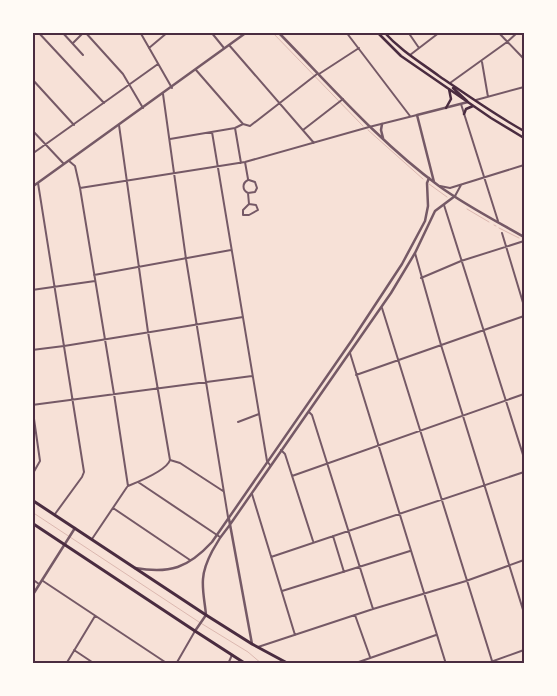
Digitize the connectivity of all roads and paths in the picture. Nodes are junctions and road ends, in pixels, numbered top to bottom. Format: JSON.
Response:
{"nodes":[{"id":1,"x":38,"y":32,"type":"edge"},
{"id":2,"x":62,"y":32,"type":"edge"},
{"id":3,"x":84,"y":32,"type":"edge"},
{"id":4,"x":140,"y":32,"type":"edge"},
{"id":5,"x":168,"y":32,"type":"edge"},
{"id":6,"x":211,"y":32,"type":"edge"},
{"id":7,"x":247,"y":32,"type":"edge"},
{"id":8,"x":278,"y":32,"type":"edge"},
{"id":9,"x":346,"y":32,"type":"edge"},
{"id":10,"x":377,"y":32,"type":"edge"},
{"id":11,"x":384,"y":32,"type":"edge"},
{"id":12,"x":408,"y":32,"type":"edge"},
{"id":13,"x":440,"y":32,"type":"edge"},
{"id":14,"x":498,"y":32,"type":"edge"},
{"id":15,"x":518,"y":32,"type":"edge"},
{"id":16,"x":507,"y":42,"type":"junction"},
{"id":17,"x":72,"y":43,"type":"junction"},
{"id":18,"x":229,"y":46,"type":"junction"},
{"id":19,"x":148,"y":48,"type":"junction"},
{"id":20,"x":359,"y":48,"type":"junction"},
{"id":21,"x":420,"y":48,"type":"junction"},
{"id":22,"x":224,"y":49,"type":"junction"},
{"id":23,"x":83,"y":55,"type":"dead end"},
{"id":24,"x":410,"y":55,"type":"junction"},
{"id":25,"x":401,"y":56,"type":"junction"},
{"id":26,"x":524,"y":59,"type":"edge"},
{"id":27,"x":482,"y":61,"type":"junction"},
{"id":28,"x":158,"y":64,"type":"junction"},
{"id":29,"x":196,"y":70,"type":"junction"},
{"id":30,"x":318,"y":74,"type":"junction"},
{"id":31,"x":32,"y":79,"type":"edge"},
{"id":32,"x":446,"y":80,"type":"junction"},
{"id":33,"x":130,"y":84,"type":"junction"},
{"id":34,"x":450,"y":84,"type":"junction"},
{"id":35,"x":524,"y":87,"type":"edge"},
{"id":36,"x":172,"y":88,"type":"junction"},
{"id":37,"x":448,"y":88,"type":"junction"},
{"id":38,"x":163,"y":94,"type":"junction"},
{"id":39,"x":488,"y":97,"type":"junction"},
{"id":40,"x":342,"y":100,"type":"junction"},
{"id":41,"x":475,"y":100,"type":"junction"},
{"id":42,"x":468,"y":102,"type":"junction"},
{"id":43,"x":104,"y":103,"type":"junction"},
{"id":44,"x":280,"y":103,"type":"junction"},
{"id":45,"x":461,"y":104,"type":"junction"},
{"id":46,"x":473,"y":106,"type":"junction"},
{"id":47,"x":143,"y":108,"type":"junction"},
{"id":48,"x":446,"y":108,"type":"junction"},
{"id":49,"x":488,"y":109,"type":"junction"},
{"id":50,"x":464,"y":114,"type":"junction"},
{"id":51,"x":416,"y":115,"type":"junction"},
{"id":52,"x":410,"y":117,"type":"junction"},
{"id":53,"x":74,"y":124,"type":"junction"},
{"id":54,"x":244,"y":124,"type":"junction"},
{"id":55,"x":382,"y":124,"type":"junction"},
{"id":56,"x":119,"y":125,"type":"junction"},
{"id":57,"x":368,"y":127,"type":"junction"},
{"id":58,"x":235,"y":128,"type":"junction"},
{"id":59,"x":32,"y":130,"type":"edge"},
{"id":60,"x":303,"y":130,"type":"junction"},
{"id":61,"x":524,"y":131,"type":"edge"},
{"id":62,"x":212,"y":132,"type":"junction"},
{"id":63,"x":524,"y":138,"type":"edge"},
{"id":64,"x":170,"y":139,"type":"junction"},
{"id":65,"x":383,"y":140,"type":"junction"},
{"id":66,"x":314,"y":143,"type":"junction"},
{"id":67,"x":47,"y":144,"type":"junction"},
{"id":68,"x":32,"y":154,"type":"edge"},
{"id":69,"x":69,"y":161,"type":"junction"},
{"id":70,"x":245,"y":162,"type":"junction"},
{"id":71,"x":241,"y":163,"type":"junction"},
{"id":72,"x":64,"y":164,"type":"junction"},
{"id":73,"x":524,"y":165,"type":"edge"},
{"id":74,"x":218,"y":166,"type":"junction"},
{"id":75,"x":174,"y":174,"type":"junction"},
{"id":76,"x":484,"y":176,"type":"junction"},
{"id":77,"x":429,"y":178,"type":"junction"},
{"id":78,"x":248,"y":180,"type":"junction"},
{"id":79,"x":127,"y":181,"type":"junction"},
{"id":80,"x":434,"y":182,"type":"junction"},
{"id":81,"x":38,"y":184,"type":"junction"},
{"id":82,"x":461,"y":184,"type":"junction"},
{"id":83,"x":440,"y":186,"type":"junction"},
{"id":84,"x":32,"y":187,"type":"edge"},
{"id":85,"x":80,"y":188,"type":"junction"},
{"id":86,"x":248,"y":193,"type":"junction"},
{"id":87,"x":455,"y":196,"type":"junction"},
{"id":88,"x":249,"y":204,"type":"junction"},
{"id":89,"x":443,"y":204,"type":"junction"},
{"id":90,"x":498,"y":222,"type":"junction"},
{"id":91,"x":502,"y":234,"type":"dead end"},
{"id":92,"x":524,"y":237,"type":"edge"},
{"id":93,"x":524,"y":241,"type":"edge"},
{"id":94,"x":506,"y":246,"type":"junction"},
{"id":95,"x":232,"y":250,"type":"junction"},
{"id":96,"x":415,"y":253,"type":"junction"},
{"id":97,"x":186,"y":259,"type":"junction"},
{"id":98,"x":461,"y":261,"type":"junction"},
{"id":99,"x":140,"y":266,"type":"junction"},
{"id":100,"x":94,"y":275,"type":"junction"},
{"id":101,"x":421,"y":278,"type":"junction"},
{"id":102,"x":95,"y":281,"type":"junction"},
{"id":103,"x":55,"y":287,"type":"junction"},
{"id":104,"x":32,"y":290,"type":"edge"},
{"id":105,"x":524,"y":306,"type":"edge"},
{"id":106,"x":381,"y":307,"type":"junction"},
{"id":107,"x":524,"y":316,"type":"edge"},
{"id":108,"x":243,"y":317,"type":"junction"},
{"id":109,"x":197,"y":325,"type":"junction"},
{"id":110,"x":484,"y":330,"type":"junction"},
{"id":111,"x":148,"y":332,"type":"junction"},
{"id":112,"x":104,"y":340,"type":"junction"},
{"id":113,"x":64,"y":346,"type":"junction"},
{"id":114,"x":441,"y":346,"type":"junction"},
{"id":115,"x":32,"y":350,"type":"edge"},
{"id":116,"x":350,"y":353,"type":"junction"},
{"id":117,"x":339,"y":358,"type":"junction"},
{"id":118,"x":399,"y":360,"type":"junction"},
{"id":119,"x":344,"y":362,"type":"junction"},
{"id":120,"x":356,"y":375,"type":"junction"},
{"id":121,"x":252,"y":376,"type":"junction"},
{"id":122,"x":207,"y":382,"type":"junction"},
{"id":123,"x":157,"y":389,"type":"junction"},
{"id":124,"x":114,"y":394,"type":"junction"},
{"id":125,"x":524,"y":394,"type":"edge"},
{"id":126,"x":74,"y":399,"type":"junction"},
{"id":127,"x":507,"y":401,"type":"junction"},
{"id":128,"x":32,"y":405,"type":"edge"},
{"id":129,"x":308,"y":411,"type":"junction"},
{"id":130,"x":259,"y":414,"type":"junction"},
{"id":131,"x":463,"y":416,"type":"junction"},
{"id":132,"x":238,"y":422,"type":"dead end"},
{"id":133,"x":421,"y":431,"type":"junction"},
{"id":134,"x":378,"y":446,"type":"junction"},
{"id":135,"x":281,"y":450,"type":"junction"},
{"id":136,"x":524,"y":458,"type":"edge"},
{"id":137,"x":170,"y":460,"type":"junction"},
{"id":138,"x":266,"y":461,"type":"junction"},
{"id":139,"x":328,"y":463,"type":"junction"},
{"id":140,"x":270,"y":465,"type":"junction"},
{"id":141,"x":524,"y":472,"type":"edge"},
{"id":142,"x":32,"y":475,"type":"edge"},
{"id":143,"x":292,"y":476,"type":"junction"},
{"id":144,"x":138,"y":482,"type":"junction"},
{"id":145,"x":128,"y":486,"type":"junction"},
{"id":146,"x":484,"y":486,"type":"junction"},
{"id":147,"x":223,"y":491,"type":"junction"},
{"id":148,"x":252,"y":494,"type":"junction"},
{"id":149,"x":442,"y":499,"type":"junction"},
{"id":150,"x":32,"y":500,"type":"edge"},
{"id":151,"x":113,"y":508,"type":"junction"},
{"id":152,"x":55,"y":514,"type":"junction"},
{"id":153,"x":399,"y":514,"type":"junction"},
{"id":154,"x":228,"y":518,"type":"junction"},
{"id":155,"x":32,"y":523,"type":"edge"},
{"id":156,"x":229,"y":526,"type":"junction"},
{"id":157,"x":75,"y":528,"type":"junction"},
{"id":158,"x":349,"y":530,"type":"junction"},
{"id":159,"x":216,"y":534,"type":"junction"},
{"id":160,"x":333,"y":536,"type":"junction"},
{"id":161,"x":220,"y":537,"type":"junction"},
{"id":162,"x":92,"y":539,"type":"junction"},
{"id":163,"x":313,"y":542,"type":"junction"},
{"id":164,"x":65,"y":544,"type":"junction"},
{"id":165,"x":410,"y":551,"type":"junction"},
{"id":166,"x":271,"y":557,"type":"junction"},
{"id":167,"x":524,"y":560,"type":"edge"},
{"id":168,"x":191,"y":561,"type":"junction"},
{"id":169,"x":509,"y":565,"type":"junction"},
{"id":170,"x":360,"y":566,"type":"junction"},
{"id":171,"x":135,"y":568,"type":"junction"},
{"id":172,"x":344,"y":572,"type":"junction"},
{"id":173,"x":32,"y":580,"type":"edge"},
{"id":174,"x":43,"y":581,"type":"junction"},
{"id":175,"x":466,"y":581,"type":"junction"},
{"id":176,"x":40,"y":585,"type":"junction"},
{"id":177,"x":282,"y":591,"type":"junction"},
{"id":178,"x":424,"y":594,"type":"junction"},
{"id":179,"x":32,"y":596,"type":"edge"},
{"id":180,"x":373,"y":609,"type":"junction"},
{"id":181,"x":524,"y":613,"type":"edge"},
{"id":182,"x":355,"y":615,"type":"junction"},
{"id":183,"x":95,"y":616,"type":"junction"},
{"id":184,"x":205,"y":617,"type":"junction"},
{"id":185,"x":195,"y":631,"type":"junction"},
{"id":186,"x":295,"y":634,"type":"junction"},
{"id":187,"x":436,"y":636,"type":"junction"},
{"id":188,"x":252,"y":644,"type":"junction"},
{"id":189,"x":258,"y":647,"type":"junction"},
{"id":190,"x":74,"y":650,"type":"junction"},
{"id":191,"x":524,"y":650,"type":"edge"},
{"id":192,"x":232,"y":655,"type":"junction"},
{"id":193,"x":370,"y":658,"type":"junction"},
{"id":194,"x":493,"y":662,"type":"edge"},
{"id":195,"x":66,"y":664,"type":"edge"},
{"id":196,"x":96,"y":664,"type":"edge"},
{"id":197,"x":168,"y":664,"type":"edge"},
{"id":198,"x":176,"y":664,"type":"edge"},
{"id":199,"x":228,"y":664,"type":"edge"},
{"id":200,"x":246,"y":664,"type":"edge"},
{"id":201,"x":289,"y":664,"type":"edge"},
{"id":202,"x":353,"y":664,"type":"edge"},
{"id":203,"x":446,"y":664,"type":"edge"},
{"id":204,"x":485,"y":664,"type":"edge"}],
"edges":[{"from":1,"to":43,"type":"street"},
{"from":2,"to":17,"type":"street"},
{"from":3,"to":17,"type":"street"},
{"from":3,"to":33,"type":"street"},
{"from":4,"to":19,"type":"street"},
{"from":5,"to":19,"type":"street"},
{"from":6,"to":22,"type":"street"},
{"from":7,"to":18,"type":"street"},
{"from":8,"to":30,"type":"street"},
{"from":9,"to":20,"type":"street"},
{"from":10,"to":25,"type":"main road"},
{"from":11,"to":24,"type":"main road"},
{"from":12,"to":21,"type":"street"},
{"from":13,"to":21,"type":"street"},
{"from":14,"to":16,"type":"street"},
{"from":15,"to":16,"type":"street"},
{"from":16,"to":26,"type":"street"},
{"from":16,"to":27,"type":"street"},
{"from":17,"to":23,"type":"street"},
{"from":18,"to":22,"type":"street"},
{"from":18,"to":44,"type":"street"},
{"from":19,"to":28,"type":"street"},
{"from":20,"to":30,"type":"street"},
{"from":20,"to":52,"type":"street"},
{"from":21,"to":24,"type":"street"},
{"from":22,"to":29,"type":"street"},
{"from":24,"to":25,"type":"main road"},
{"from":24,"to":32,"type":"main road"},
{"from":25,"to":37,"type":"main road"},
{"from":27,"to":34,"type":"street"},
{"from":27,"to":39,"type":"street"},
{"from":28,"to":33,"type":"street"},
{"from":28,"to":36,"type":"street"},
{"from":29,"to":36,"type":"street"},
{"from":29,"to":54,"type":"street"},
{"from":30,"to":40,"type":"street"},
{"from":30,"to":44,"type":"street"},
{"from":31,"to":53,"type":"street"},
{"from":32,"to":34,"type":"main road"},
{"from":32,"to":42,"type":"main road"},
{"from":33,"to":43,"type":"street"},
{"from":33,"to":47,"type":"street"},
{"from":34,"to":41,"type":"main road"},
{"from":35,"to":39,"type":"street"},
{"from":36,"to":38,"type":"street"},
{"from":37,"to":42,"type":"main road"},
{"from":37,"to":48,"type":"main road"},
{"from":38,"to":47,"type":"street"},
{"from":38,"to":64,"type":"street"},
{"from":39,"to":41,"type":"street"},
{"from":40,"to":57,"type":"street"},
{"from":40,"to":60,"type":"street"},
{"from":41,"to":49,"type":"main road"},
{"from":42,"to":45,"type":"street"},
{"from":42,"to":46,"type":"main road"},
{"from":42,"to":49,"type":"main road"},
{"from":43,"to":53,"type":"street"},
{"from":44,"to":54,"type":"street"},
{"from":44,"to":60,"type":"street"},
{"from":45,"to":48,"type":"street"},
{"from":45,"to":50,"type":"street"},
{"from":46,"to":50,"type":"main road"},
{"from":46,"to":63,"type":"main road"},
{"from":47,"to":56,"type":"street"},
{"from":48,"to":51,"type":"street"},
{"from":49,"to":61,"type":"main road"},
{"from":50,"to":76,"type":"street"},
{"from":51,"to":52,"type":"street"},
{"from":51,"to":80,"type":"street"},
{"from":52,"to":55,"type":"street"},
{"from":53,"to":67,"type":"street"},
{"from":54,"to":58,"type":"street"},
{"from":55,"to":57,"type":"street"},
{"from":55,"to":65,"type":"street"},
{"from":56,"to":69,"type":"street"},
{"from":56,"to":79,"type":"street"},
{"from":57,"to":65,"type":"street"},
{"from":57,"to":66,"type":"street"},
{"from":58,"to":62,"type":"street"},
{"from":58,"to":71,"type":"street"},
{"from":59,"to":67,"type":"street"},
{"from":60,"to":66,"type":"street"},
{"from":62,"to":64,"type":"street"},
{"from":62,"to":74,"type":"street"},
{"from":64,"to":75,"type":"street"},
{"from":65,"to":77,"type":"street"},
{"from":66,"to":70,"type":"street"},
{"from":67,"to":68,"type":"street"},
{"from":67,"to":72,"type":"street"},
{"from":69,"to":72,"type":"street"},
{"from":69,"to":85,"type":"street"},
{"from":70,"to":71,"type":"street"},
{"from":70,"to":78,"type":"street"},
{"from":71,"to":74,"type":"street"},
{"from":72,"to":81,"type":"street"},
{"from":73,"to":76,"type":"street"},
{"from":74,"to":75,"type":"street"},
{"from":74,"to":95,"type":"street"},
{"from":75,"to":79,"type":"street"},
{"from":75,"to":97,"type":"street"},
{"from":76,"to":82,"type":"street"},
{"from":76,"to":90,"type":"street"},
{"from":77,"to":80,"type":"street"},
{"from":77,"to":117,"type":"street"},
{"from":78,"to":86,"type":"street"},
{"from":78,"to":86,"type":"street"},
{"from":79,"to":85,"type":"street"},
{"from":79,"to":99,"type":"street"},
{"from":80,"to":83,"type":"street"},
{"from":81,"to":84,"type":"street"},
{"from":81,"to":103,"type":"street"},
{"from":82,"to":83,"type":"street"},
{"from":82,"to":87,"type":"street"},
{"from":83,"to":87,"type":"street"},
{"from":85,"to":100,"type":"street"},
{"from":86,"to":88,"type":"street"},
{"from":87,"to":89,"type":"street"},
{"from":87,"to":90,"type":"street"},
{"from":88,"to":88,"type":"street"},
{"from":89,"to":96,"type":"street"},
{"from":89,"to":98,"type":"street"},
{"from":90,"to":92,"type":"street"},
{"from":91,"to":94,"type":"street"},
{"from":93,"to":94,"type":"street"},
{"from":94,"to":98,"type":"street"},
{"from":94,"to":105,"type":"street"},
{"from":95,"to":97,"type":"street"},
{"from":95,"to":108,"type":"street"},
{"from":96,"to":101,"type":"street"},
{"from":96,"to":106,"type":"street"},
{"from":97,"to":99,"type":"street"},
{"from":97,"to":109,"type":"street"},
{"from":98,"to":101,"type":"street"},
{"from":98,"to":110,"type":"street"},
{"from":99,"to":100,"type":"street"},
{"from":99,"to":111,"type":"street"},
{"from":100,"to":102,"type":"street"},
{"from":101,"to":114,"type":"street"},
{"from":102,"to":103,"type":"street"},
{"from":102,"to":112,"type":"street"},
{"from":103,"to":104,"type":"street"},
{"from":103,"to":113,"type":"street"},
{"from":106,"to":116,"type":"street"},
{"from":106,"to":118,"type":"street"},
{"from":107,"to":110,"type":"street"},
{"from":108,"to":109,"type":"street"},
{"from":108,"to":121,"type":"street"},
{"from":109,"to":111,"type":"street"},
{"from":109,"to":122,"type":"street"},
{"from":110,"to":114,"type":"street"},
{"from":110,"to":127,"type":"street"},
{"from":111,"to":112,"type":"street"},
{"from":111,"to":123,"type":"street"},
{"from":112,"to":113,"type":"street"},
{"from":112,"to":124,"type":"street"},
{"from":113,"to":115,"type":"street"},
{"from":113,"to":126,"type":"street"},
{"from":114,"to":118,"type":"street"},
{"from":114,"to":131,"type":"street"},
{"from":116,"to":119,"type":"street"},
{"from":116,"to":120,"type":"street"},
{"from":117,"to":119,"type":"street"},
{"from":117,"to":138,"type":"street"},
{"from":118,"to":120,"type":"street"},
{"from":118,"to":133,"type":"street"},
{"from":119,"to":129,"type":"street"},
{"from":120,"to":134,"type":"street"},
{"from":121,"to":122,"type":"street"},
{"from":121,"to":130,"type":"street"},
{"from":122,"to":123,"type":"street"},
{"from":122,"to":147,"type":"street"},
{"from":123,"to":124,"type":"street"},
{"from":123,"to":137,"type":"street"},
{"from":124,"to":126,"type":"street"},
{"from":124,"to":145,"type":"street"},
{"from":125,"to":127,"type":"street"},
{"from":126,"to":128,"type":"street"},
{"from":126,"to":152,"type":"street"},
{"from":127,"to":131,"type":"street"},
{"from":127,"to":136,"type":"street"},
{"from":128,"to":142,"type":"street"},
{"from":129,"to":135,"type":"street"},
{"from":129,"to":139,"type":"street"},
{"from":130,"to":132,"type":"street"},
{"from":130,"to":138,"type":"street"},
{"from":131,"to":133,"type":"street"},
{"from":131,"to":146,"type":"street"},
{"from":133,"to":134,"type":"street"},
{"from":133,"to":149,"type":"street"},
{"from":134,"to":139,"type":"street"},
{"from":134,"to":153,"type":"street"},
{"from":135,"to":140,"type":"street"},
{"from":135,"to":143,"type":"street"},
{"from":137,"to":144,"type":"street"},
{"from":137,"to":147,"type":"street"},
{"from":138,"to":140,"type":"street"},
{"from":138,"to":154,"type":"street"},
{"from":139,"to":143,"type":"street"},
{"from":139,"to":158,"type":"street"},
{"from":140,"to":148,"type":"street"},
{"from":141,"to":146,"type":"street"},
{"from":143,"to":163,"type":"street"},
{"from":144,"to":145,"type":"street"},
{"from":144,"to":159,"type":"street"},
{"from":145,"to":151,"type":"street"},
{"from":146,"to":149,"type":"street"},
{"from":146,"to":169,"type":"street"},
{"from":147,"to":154,"type":"street"},
{"from":148,"to":156,"type":"street"},
{"from":148,"to":166,"type":"street"},
{"from":149,"to":153,"type":"street"},
{"from":149,"to":175,"type":"street"},
{"from":150,"to":152,"type":"highway"},
{"from":151,"to":162,"type":"street"},
{"from":151,"to":168,"type":"street"},
{"from":152,"to":157,"type":"highway"},
{"from":153,"to":158,"type":"street"},
{"from":153,"to":165,"type":"street"},
{"from":154,"to":156,"type":"street"},
{"from":154,"to":159,"type":"street"},
{"from":155,"to":164,"type":"highway"},
{"from":156,"to":161,"type":"street"},
{"from":156,"to":188,"type":"street"},
{"from":157,"to":162,"type":"highway"},
{"from":157,"to":164,"type":"street"},
{"from":158,"to":160,"type":"street"},
{"from":158,"to":170,"type":"street"},
{"from":159,"to":161,"type":"street"},
{"from":159,"to":168,"type":"street"},
{"from":160,"to":163,"type":"street"},
{"from":160,"to":172,"type":"street"},
{"from":161,"to":184,"type":"street"},
{"from":162,"to":171,"type":"highway"},
{"from":163,"to":166,"type":"street"},
{"from":164,"to":174,"type":"street"},
{"from":164,"to":185,"type":"highway"},
{"from":165,"to":170,"type":"street"},
{"from":165,"to":178,"type":"street"},
{"from":166,"to":177,"type":"street"},
{"from":167,"to":169,"type":"street"},
{"from":168,"to":171,"type":"street"},
{"from":169,"to":175,"type":"street"},
{"from":169,"to":181,"type":"street"},
{"from":170,"to":172,"type":"street"},
{"from":170,"to":180,"type":"street"},
{"from":171,"to":184,"type":"highway"},
{"from":172,"to":177,"type":"street"},
{"from":173,"to":176,"type":"street"},
{"from":174,"to":176,"type":"street"},
{"from":174,"to":183,"type":"street"},
{"from":175,"to":178,"type":"street"},
{"from":175,"to":194,"type":"street"},
{"from":176,"to":179,"type":"street"},
{"from":177,"to":186,"type":"street"},
{"from":178,"to":180,"type":"street"},
{"from":178,"to":187,"type":"street"},
{"from":180,"to":182,"type":"street"},
{"from":182,"to":186,"type":"street"},
{"from":182,"to":193,"type":"street"},
{"from":183,"to":190,"type":"street"},
{"from":183,"to":197,"type":"street"},
{"from":184,"to":185,"type":"street"},
{"from":184,"to":188,"type":"highway"},
{"from":185,"to":192,"type":"highway"},
{"from":185,"to":198,"type":"street"},
{"from":186,"to":189,"type":"street"},
{"from":187,"to":193,"type":"street"},
{"from":187,"to":203,"type":"street"},
{"from":188,"to":189,"type":"highway"},
{"from":189,"to":201,"type":"highway"},
{"from":190,"to":195,"type":"street"},
{"from":190,"to":196,"type":"street"},
{"from":191,"to":194,"type":"street"},
{"from":192,"to":199,"type":"street"},
{"from":192,"to":200,"type":"highway"},
{"from":193,"to":202,"type":"street"},
{"from":194,"to":204,"type":"street"}]}
